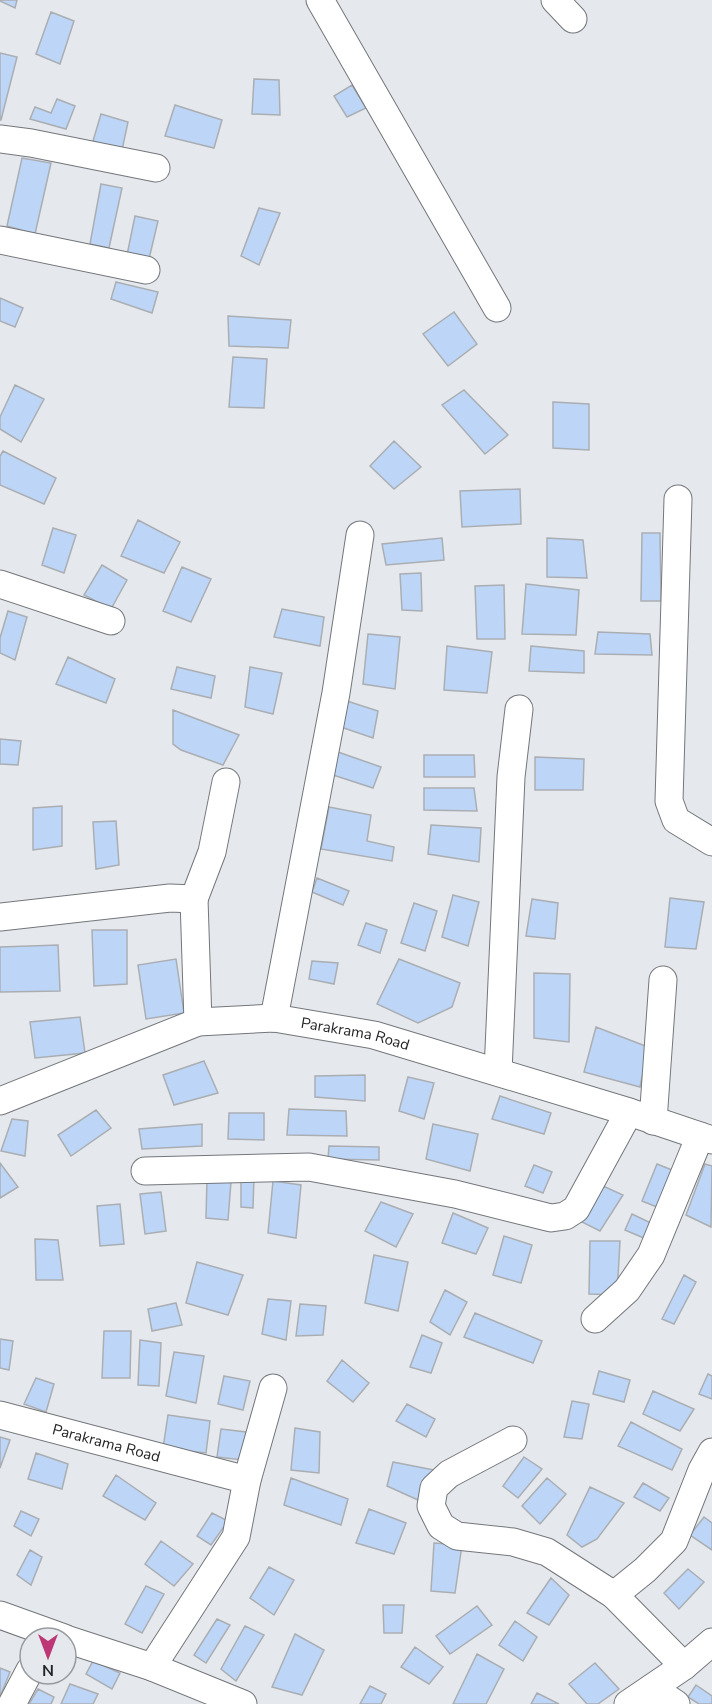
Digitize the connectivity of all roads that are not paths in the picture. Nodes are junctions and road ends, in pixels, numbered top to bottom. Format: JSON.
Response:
{"nodes":[{"id":1,"x":321,"y":0,"type":"edge"},
{"id":2,"x":0,"y":139,"type":"edge"},
{"id":3,"x":156,"y":168,"type":"dead end"},
{"id":4,"x":0,"y":240,"type":"edge"},
{"id":5,"x":146,"y":270,"type":"dead end"},
{"id":6,"x":497,"y":308,"type":"dead end"},
{"id":7,"x":678,"y":500,"type":"dead end"},
{"id":8,"x":360,"y":535,"type":"dead end"},
{"id":9,"x":0,"y":584,"type":"edge"},
{"id":10,"x":111,"y":621,"type":"dead end"},
{"id":11,"x":519,"y":709,"type":"dead end"},
{"id":12,"x":226,"y":782,"type":"dead end"},
{"id":13,"x":712,"y":842,"type":"edge"},
{"id":14,"x":194,"y":899,"type":"junction"},
{"id":15,"x":0,"y":917,"type":"edge"},
{"id":16,"x":663,"y":980,"type":"dead end"},
{"id":17,"x":274,"y":1018,"type":"junction"},
{"id":18,"x":198,"y":1022,"type":"junction"},
{"id":19,"x":498,"y":1072,"type":"junction"},
{"id":20,"x":0,"y":1101,"type":"edge"},
{"id":21,"x":641,"y":1116,"type":"junction"},
{"id":22,"x":706,"y":1138,"type":"edge"},
{"id":23,"x":145,"y":1172,"type":"dead end"},
{"id":24,"x":595,"y":1319,"type":"dead end"},
{"id":25,"x":273,"y":1388,"type":"dead end"},
{"id":26,"x":0,"y":1415,"type":"edge"},
{"id":27,"x":513,"y":1440,"type":"dead end"},
{"id":28,"x":712,"y":1452,"type":"edge"},
{"id":29,"x":247,"y":1480,"type":"junction"},
{"id":30,"x":614,"y":1595,"type":"junction"},
{"id":31,"x":0,"y":1615,"type":"edge"},
{"id":32,"x":28,"y":1626,"type":"edge"},
{"id":33,"x":712,"y":1641,"type":"edge"},
{"id":34,"x":78,"y":1644,"type":"edge"},
{"id":35,"x":684,"y":1666,"type":"junction"},
{"id":36,"x":152,"y":1667,"type":"junction"},
{"id":37,"x":22,"y":1686,"type":"edge"},
{"id":38,"x":652,"y":1688,"type":"junction"},
{"id":39,"x":12,"y":1704,"type":"edge"},
{"id":40,"x":243,"y":1704,"type":"edge"},
{"id":41,"x":628,"y":1704,"type":"edge"},
{"id":42,"x":676,"y":1704,"type":"edge"}],
"edges":[{"from":1,"to":6,"type":"street"},
{"from":2,"to":3,"type":"street"},
{"from":4,"to":5,"type":"street"},
{"from":7,"to":13,"type":"street"},
{"from":8,"to":17,"type":"street"},
{"from":9,"to":10,"type":"street"},
{"from":11,"to":19,"type":"street"},
{"from":12,"to":14,"type":"street"},
{"from":14,"to":15,"type":"street"},
{"from":14,"to":18,"type":"street"},
{"from":16,"to":21,"type":"street"},
{"from":17,"to":18,"type":"street","name":"Parakrama Road"},
{"from":17,"to":19,"type":"street","name":"Parakrama Road"},
{"from":18,"to":20,"type":"street","name":"Parakrama Road"},
{"from":19,"to":21,"type":"street","name":"Parakrama Road"},
{"from":21,"to":22,"type":"street","name":"Parakrama Road"},
{"from":21,"to":23,"type":"street"},
{"from":22,"to":24,"type":"street"},
{"from":25,"to":29,"type":"street"},
{"from":26,"to":29,"type":"street","name":"Parakrama Road"},
{"from":27,"to":30,"type":"street"},
{"from":28,"to":30,"type":"street"},
{"from":29,"to":36,"type":"street"},
{"from":30,"to":35,"type":"street"},
{"from":31,"to":32,"type":"street"},
{"from":33,"to":35,"type":"street"},
{"from":34,"to":36,"type":"street"},
{"from":35,"to":38,"type":"street"},
{"from":36,"to":40,"type":"street"},
{"from":37,"to":39,"type":"street"},
{"from":38,"to":41,"type":"street"},
{"from":38,"to":42,"type":"street"}]}
